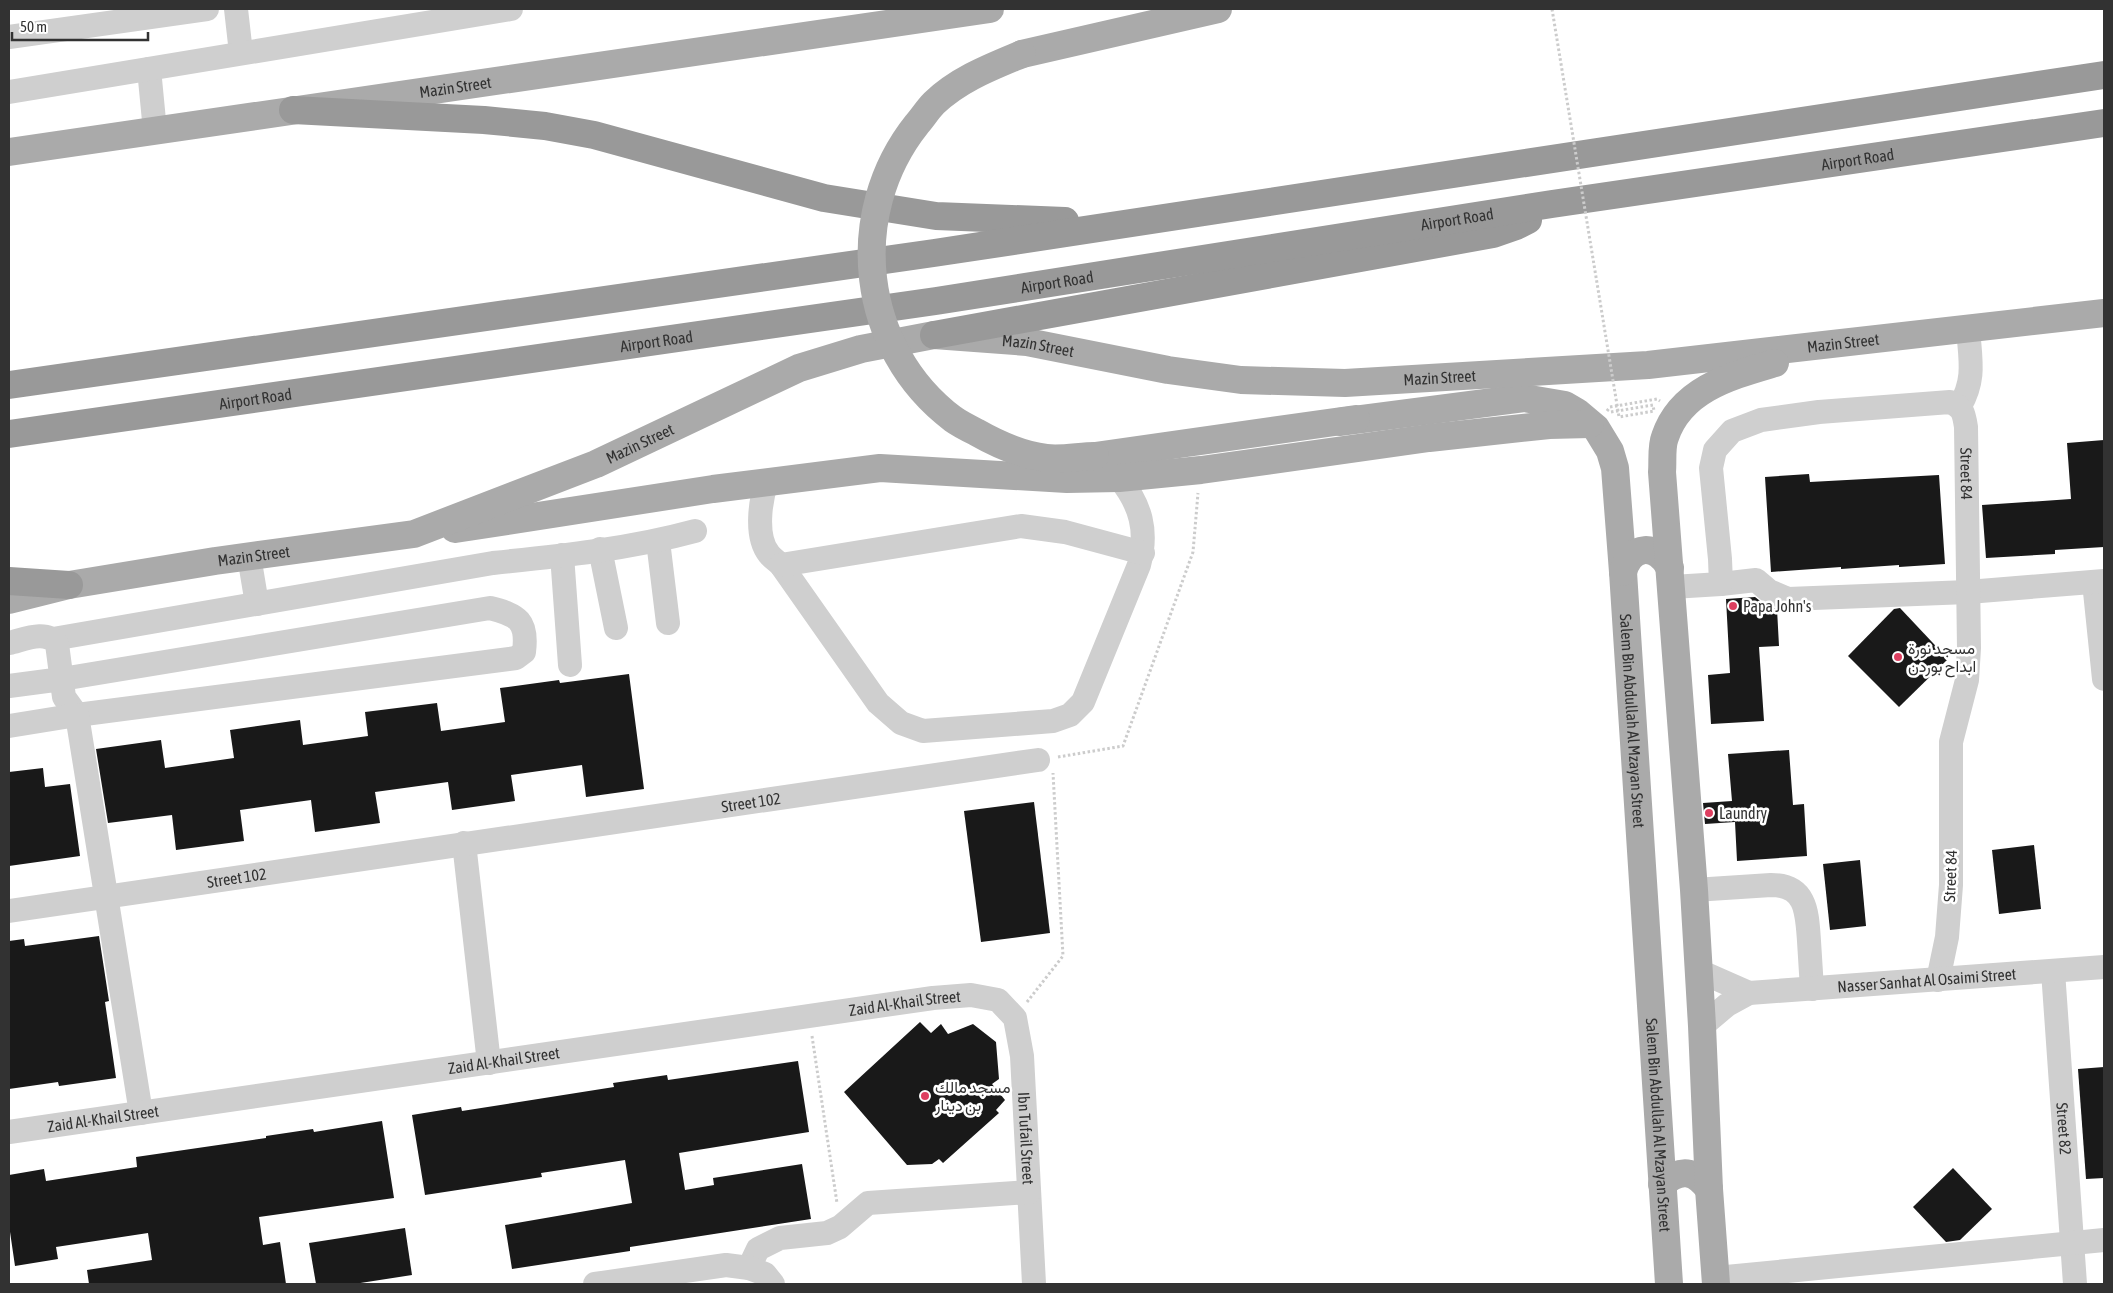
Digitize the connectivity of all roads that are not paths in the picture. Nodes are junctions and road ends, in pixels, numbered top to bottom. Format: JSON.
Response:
{"nodes":[{"id":1,"x":207,"y":9,"type":"edge"},
{"id":2,"x":236,"y":9,"type":"edge"},
{"id":3,"x":511,"y":9,"type":"edge"},
{"id":4,"x":901,"y":9,"type":"edge"},
{"id":5,"x":990,"y":9,"type":"edge"},
{"id":6,"x":1218,"y":9,"type":"edge"},
{"id":7,"x":877,"y":25,"type":"junction"},
{"id":8,"x":9,"y":37,"type":"edge"},
{"id":9,"x":242,"y":53,"type":"junction"},
{"id":10,"x":149,"y":69,"type":"junction"},
{"id":11,"x":2104,"y":75,"type":"edge"},
{"id":12,"x":9,"y":92,"type":"edge"},
{"id":13,"x":293,"y":110,"type":"junction"},
{"id":14,"x":2104,"y":123,"type":"edge"},
{"id":15,"x":155,"y":130,"type":"junction"},
{"id":16,"x":9,"y":152,"type":"edge"},
{"id":17,"x":1552,"y":204,"type":"junction"},
{"id":18,"x":1124,"y":224,"type":"junction"},
{"id":19,"x":2104,"y":313,"type":"edge"},
{"id":20,"x":1968,"y":328,"type":"junction"},
{"id":21,"x":934,"y":335,"type":"junction"},
{"id":22,"x":1849,"y":341,"type":"junction"},
{"id":23,"x":1648,"y":365,"type":"junction"},
{"id":24,"x":9,"y":385,"type":"edge"},
{"id":25,"x":1960,"y":406,"type":"junction"},
{"id":26,"x":1604,"y":420,"type":"junction"},
{"id":27,"x":1339,"y":422,"type":"junction"},
{"id":28,"x":9,"y":434,"type":"edge"},
{"id":29,"x":1119,"y":478,"type":"junction"},
{"id":30,"x":767,"y":481,"type":"junction"},
{"id":31,"x":695,"y":531,"type":"dead end"},
{"id":32,"x":414,"y":534,"type":"junction"},
{"id":33,"x":658,"y":541,"type":"junction"},
{"id":34,"x":600,"y":549,"type":"junction"},
{"id":35,"x":1142,"y":553,"type":"junction"},
{"id":36,"x":562,"y":555,"type":"junction"},
{"id":37,"x":249,"y":556,"type":"junction"},
{"id":38,"x":781,"y":564,"type":"junction"},
{"id":39,"x":1623,"y":572,"type":"junction"},
{"id":40,"x":1671,"y":578,"type":"junction"},
{"id":41,"x":9,"y":581,"type":"edge"},
{"id":42,"x":2099,"y":581,"type":"edge"},
{"id":43,"x":1721,"y":584,"type":"junction"},
{"id":44,"x":69,"y":585,"type":"junction"},
{"id":45,"x":1968,"y":592,"type":"junction"},
{"id":46,"x":9,"y":600,"type":"edge"},
{"id":47,"x":257,"y":604,"type":"junction"},
{"id":48,"x":668,"y":624,"type":"dead end"},
{"id":49,"x":616,"y":628,"type":"dead end"},
{"id":50,"x":53,"y":639,"type":"junction"},
{"id":51,"x":9,"y":643,"type":"edge"},
{"id":52,"x":570,"y":665,"type":"dead end"},
{"id":53,"x":62,"y":679,"type":"junction"},
{"id":54,"x":2104,"y":679,"type":"edge"},
{"id":55,"x":9,"y":686,"type":"edge"},
{"id":56,"x":77,"y":715,"type":"junction"},
{"id":57,"x":9,"y":726,"type":"edge"},
{"id":58,"x":1045,"y":759,"type":"road end"},
{"id":59,"x":464,"y":843,"type":"junction"},
{"id":60,"x":1694,"y":890,"type":"junction"},
{"id":61,"x":106,"y":896,"type":"junction"},
{"id":62,"x":9,"y":910,"type":"edge"},
{"id":63,"x":2104,"y":967,"type":"edge"},
{"id":64,"x":1699,"y":971,"type":"junction"},
{"id":65,"x":2053,"y":971,"type":"junction"},
{"id":66,"x":1938,"y":980,"type":"junction"},
{"id":67,"x":1812,"y":989,"type":"junction"},
{"id":68,"x":1749,"y":993,"type":"junction"},
{"id":69,"x":1015,"y":1018,"type":"joint"},
{"id":70,"x":1702,"y":1026,"type":"junction"},
{"id":71,"x":489,"y":1064,"type":"junction"},
{"id":72,"x":141,"y":1113,"type":"junction"},
{"id":73,"x":9,"y":1132,"type":"edge"},
{"id":74,"x":1662,"y":1184,"type":"junction"},
{"id":75,"x":1709,"y":1189,"type":"junction"},
{"id":76,"x":1029,"y":1192,"type":"junction"},
{"id":77,"x":2104,"y":1240,"type":"edge"},
{"id":78,"x":2072,"y":1242,"type":"junction"},
{"id":79,"x":749,"y":1268,"type":"junction"},
{"id":80,"x":1716,"y":1281,"type":"edge"},
{"id":81,"x":595,"y":1284,"type":"edge"},
{"id":82,"x":772,"y":1284,"type":"edge"},
{"id":83,"x":1034,"y":1284,"type":"edge"},
{"id":84,"x":1669,"y":1284,"type":"edge"},
{"id":85,"x":2075,"y":1284,"type":"edge"}],
"edges":[{"from":1,"to":8,"type":"street"},
{"from":2,"to":9,"type":"street"},
{"from":3,"to":9,"type":"street"},
{"from":4,"to":7,"type":"street"},
{"from":5,"to":7,"type":"main road","name":"Mazin Street"},
{"from":6,"to":27,"type":"main road","bridge":true},
{"from":7,"to":13,"type":"main road","name":"Mazin Street"},
{"from":9,"to":10,"type":"street"},
{"from":10,"to":12,"type":"street"},
{"from":10,"to":15,"type":"street"},
{"from":11,"to":18,"type":"highway"},
{"from":13,"to":15,"type":"main road","name":"Mazin Street"},
{"from":13,"to":18,"type":"highway"},
{"from":14,"to":17,"type":"highway","name":"Airport Road"},
{"from":15,"to":16,"type":"main road","name":"Mazin Street"},
{"from":17,"to":21,"type":"highway"},
{"from":17,"to":28,"type":"highway","name":"Airport Road"},
{"from":18,"to":24,"type":"highway"},
{"from":19,"to":20,"type":"main road","name":"Mazin Street"},
{"from":20,"to":22,"type":"main road","name":"Mazin Street"},
{"from":20,"to":25,"type":"street"},
{"from":21,"to":23,"type":"main road","name":"Mazin Street"},
{"from":21,"to":32,"type":"main road","name":"Mazin Street"},
{"from":22,"to":23,"type":"main road","name":"Mazin Street"},
{"from":22,"to":40,"type":"main road"},
{"from":23,"to":27,"type":"main road"},
{"from":25,"to":43,"type":"street"},
{"from":25,"to":45,"type":"street","name":"Street 84"},
{"from":26,"to":27,"type":"main road","name":"Salem Bin Abdullah Al Mzayan Street"},
{"from":26,"to":29,"type":"main road"},
{"from":26,"to":39,"type":"main road","name":"Salem Bin Abdullah Al Mzayan Street"},
{"from":29,"to":30,"type":"main road"},
{"from":29,"to":35,"type":"street"},
{"from":30,"to":32,"type":"main road"},
{"from":30,"to":38,"type":"street"},
{"from":31,"to":33,"type":"street"},
{"from":32,"to":37,"type":"main road","name":"Mazin Street"},
{"from":33,"to":34,"type":"street"},
{"from":33,"to":48,"type":"street"},
{"from":34,"to":36,"type":"street"},
{"from":34,"to":49,"type":"street"},
{"from":35,"to":38,"type":"street"},
{"from":35,"to":38,"type":"street"},
{"from":36,"to":47,"type":"street"},
{"from":36,"to":52,"type":"street"},
{"from":37,"to":44,"type":"main road","name":"Mazin Street"},
{"from":37,"to":47,"type":"street"},
{"from":39,"to":40,"type":"main road"},
{"from":39,"to":74,"type":"main road","name":"Salem Bin Abdullah Al Mzayan Street"},
{"from":40,"to":43,"type":"street"},
{"from":40,"to":60,"type":"main road"},
{"from":41,"to":44,"type":"highway"},
{"from":42,"to":45,"type":"street"},
{"from":42,"to":54,"type":"street"},
{"from":43,"to":45,"type":"street"},
{"from":44,"to":46,"type":"main road","name":"Mazin Street"},
{"from":45,"to":66,"type":"street","name":"Street 84"},
{"from":47,"to":50,"type":"street"},
{"from":50,"to":51,"type":"street"},
{"from":50,"to":53,"type":"street"},
{"from":53,"to":55,"type":"street"},
{"from":53,"to":56,"type":"street"},
{"from":53,"to":56,"type":"street"},
{"from":56,"to":57,"type":"street"},
{"from":56,"to":61,"type":"street"},
{"from":58,"to":59,"type":"street","name":"Street 102"},
{"from":59,"to":61,"type":"street","name":"Street 102"},
{"from":59,"to":71,"type":"street"},
{"from":60,"to":64,"type":"main road"},
{"from":60,"to":67,"type":"street"},
{"from":61,"to":62,"type":"street","name":"Street 102"},
{"from":61,"to":72,"type":"street"},
{"from":63,"to":65,"type":"street","name":"Nasser Sanhat Al Osaimi Street"},
{"from":64,"to":68,"type":"street","name":"Nasser Sanhat Al Osaimi Street"},
{"from":64,"to":70,"type":"main road"},
{"from":65,"to":66,"type":"street","name":"Nasser Sanhat Al Osaimi Street"},
{"from":65,"to":78,"type":"street","name":"Street 82"},
{"from":66,"to":67,"type":"street","name":"Nasser Sanhat Al Osaimi Street"},
{"from":67,"to":68,"type":"street","name":"Nasser Sanhat Al Osaimi Street"},
{"from":68,"to":70,"type":"street","name":"Nasser Sanhat Al Osaimi Street"},
{"from":69,"to":71,"type":"street","name":"Zaid Al-Khail Street"},
{"from":69,"to":76,"type":"street","name":"Ibn Tufail Street"},
{"from":70,"to":75,"type":"main road"},
{"from":71,"to":72,"type":"street","name":"Zaid Al-Khail Street"},
{"from":72,"to":73,"type":"street","name":"Zaid Al-Khail Street"},
{"from":74,"to":75,"type":"main road"},
{"from":74,"to":84,"type":"main road","name":"Salem Bin Abdullah Al Mzayan Street"},
{"from":75,"to":80,"type":"main road"},
{"from":76,"to":79,"type":"street"},
{"from":76,"to":83,"type":"street","name":"Ibn Tufail Street"},
{"from":77,"to":78,"type":"street"},
{"from":78,"to":80,"type":"street"},
{"from":78,"to":85,"type":"street","name":"Street 82"},
{"from":79,"to":81,"type":"street"},
{"from":79,"to":82,"type":"street"}]}
